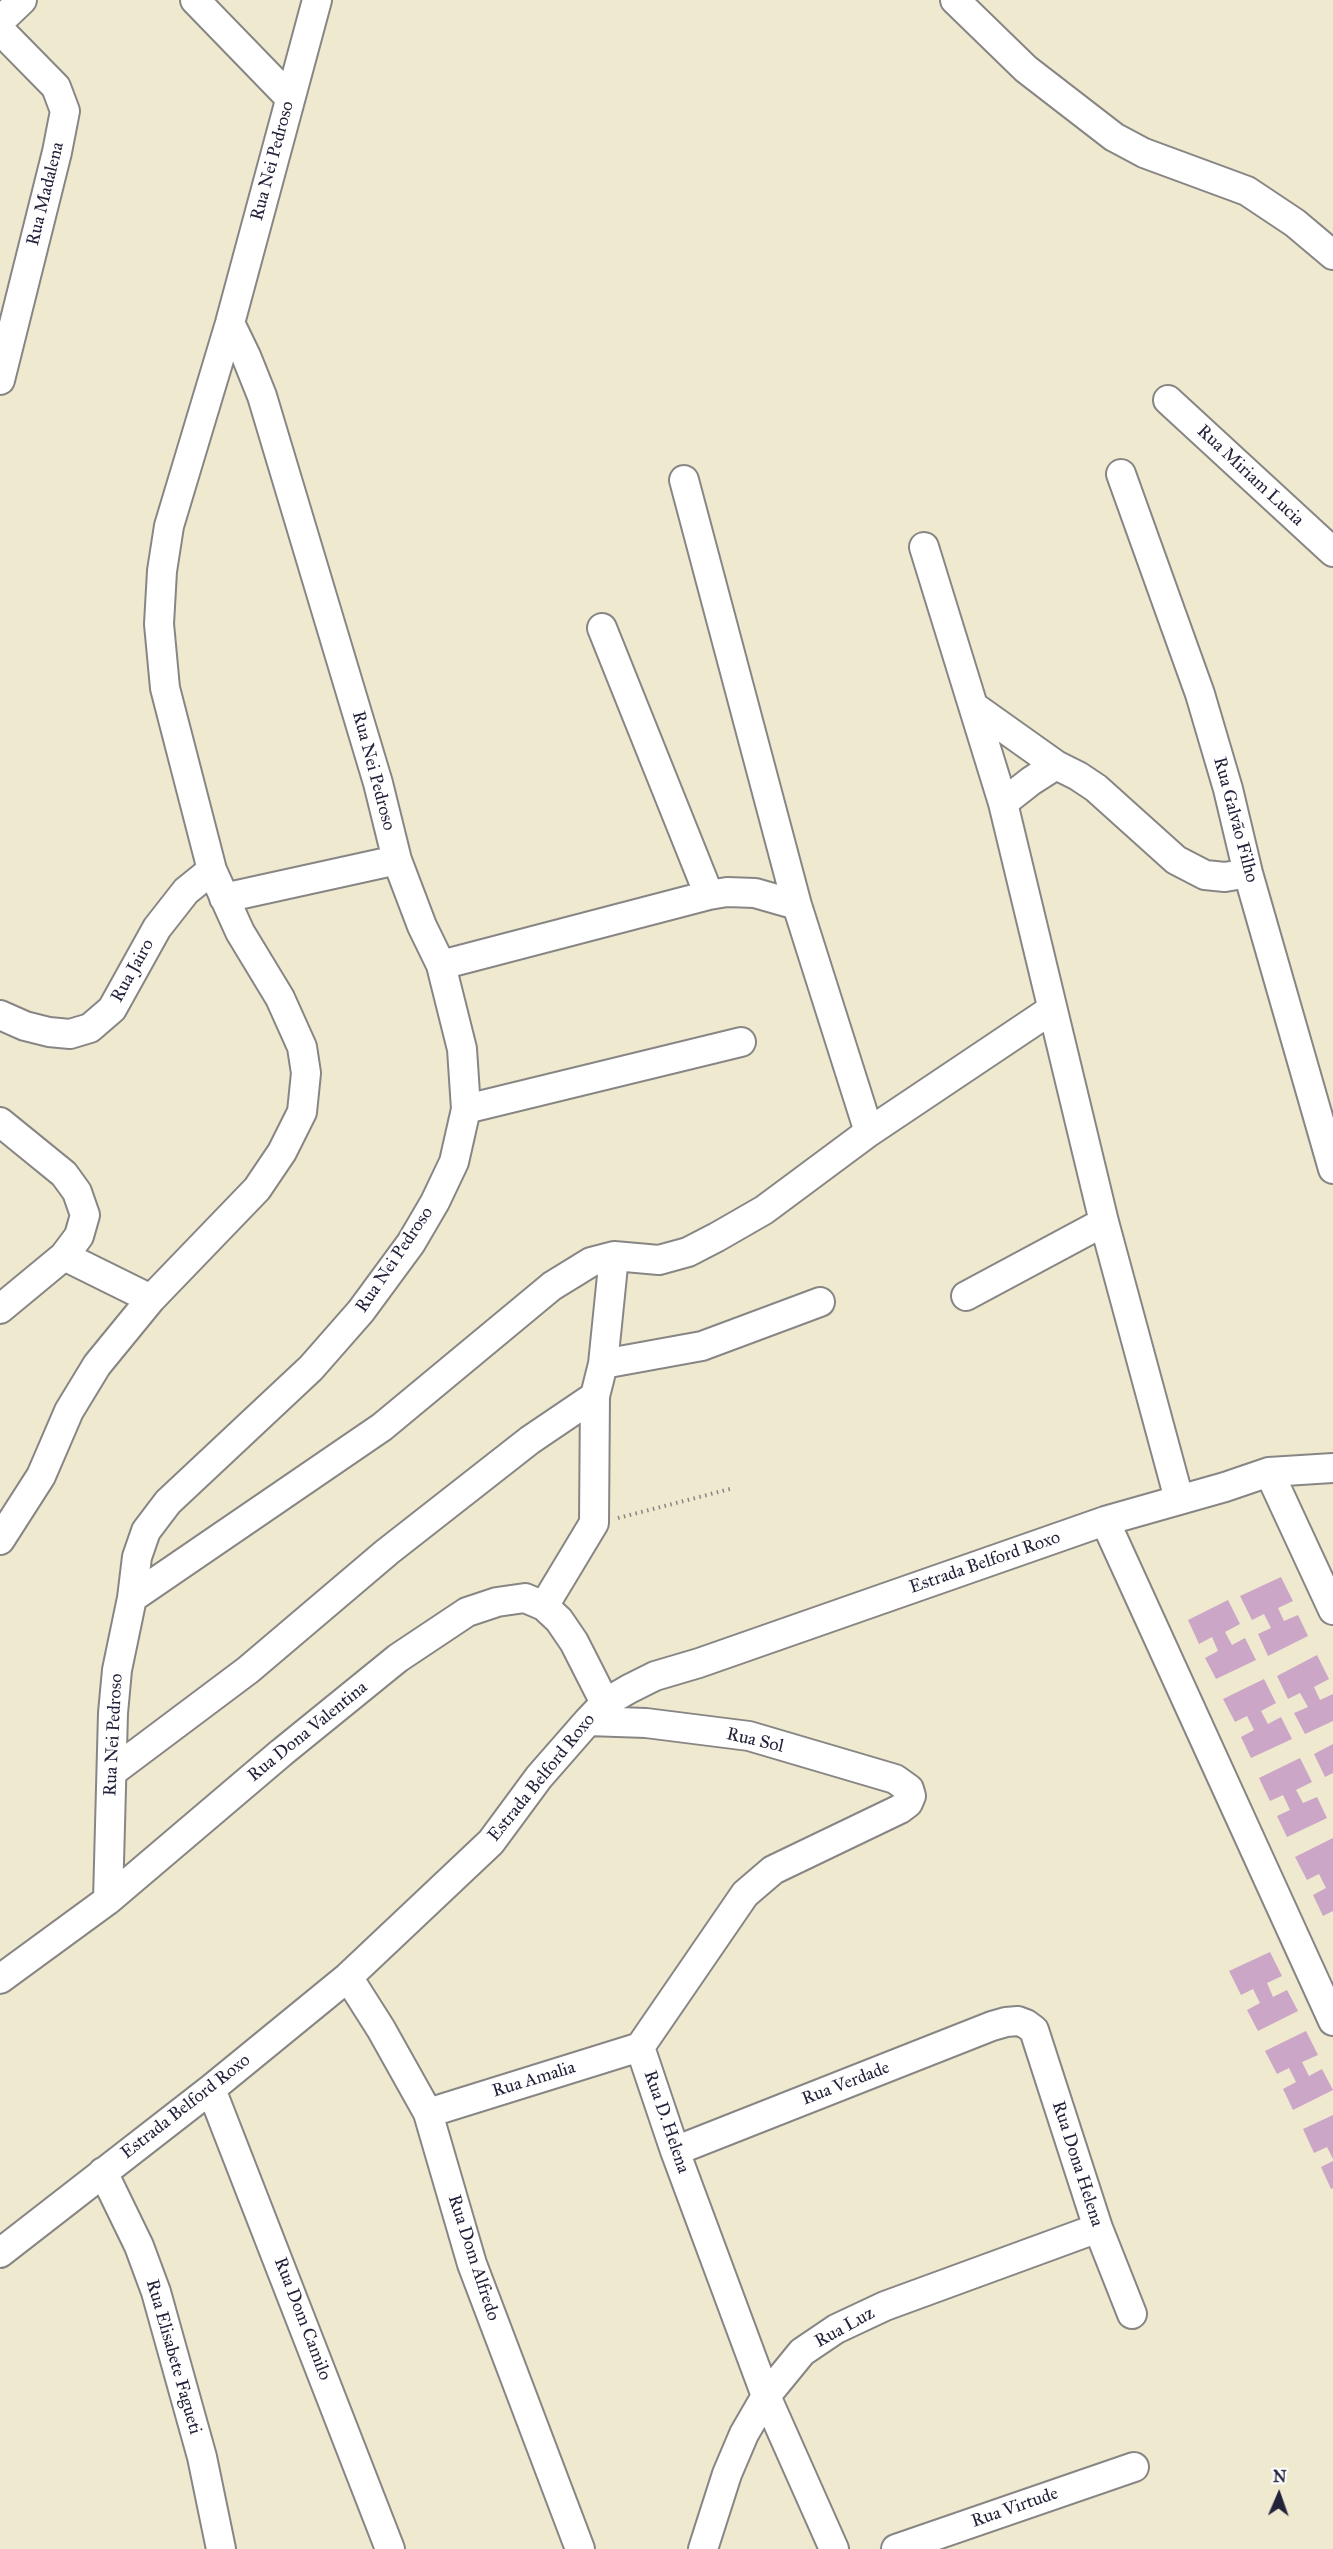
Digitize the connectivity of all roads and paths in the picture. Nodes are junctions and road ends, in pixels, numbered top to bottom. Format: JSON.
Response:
{"nodes":[{"id":1,"x":22,"y":0,"type":"edge"},
{"id":2,"x":195,"y":0,"type":"edge"},
{"id":3,"x":317,"y":0,"type":"edge"},
{"id":4,"x":955,"y":0,"type":"edge"},
{"id":5,"x":0,"y":21,"type":"edge"},
{"id":6,"x":0,"y":30,"type":"edge"},
{"id":7,"x":290,"y":98,"type":"junction"},
{"id":8,"x":1333,"y":255,"type":"edge"},
{"id":9,"x":230,"y":323,"type":"junction"},
{"id":10,"x":0,"y":380,"type":"edge"},
{"id":11,"x":1168,"y":400,"type":"dead end"},
{"id":12,"x":1121,"y":474,"type":"dead end"},
{"id":13,"x":684,"y":480,"type":"dead end"},
{"id":14,"x":924,"y":547,"type":"dead end"},
{"id":15,"x":1333,"y":552,"type":"edge"},
{"id":16,"x":602,"y":628,"type":"dead end"},
{"id":17,"x":973,"y":706,"type":"junction"},
{"id":18,"x":1056,"y":765,"type":"junction"},
{"id":19,"x":1002,"y":803,"type":"junction"},
{"id":20,"x":397,"y":860,"type":"junction"},
{"id":21,"x":212,"y":870,"type":"junction"},
{"id":22,"x":1248,"y":873,"type":"junction"},
{"id":23,"x":709,"y":895,"type":"junction"},
{"id":24,"x":224,"y":898,"type":"junction"},
{"id":25,"x":797,"y":905,"type":"junction"},
{"id":26,"x":441,"y":965,"type":"junction"},
{"id":27,"x":1051,"y":1010,"type":"junction"},
{"id":28,"x":0,"y":1015,"type":"edge"},
{"id":29,"x":741,"y":1042,"type":"dead end"},
{"id":30,"x":466,"y":1109,"type":"junction"},
{"id":31,"x":0,"y":1122,"type":"edge"},
{"id":32,"x":869,"y":1132,"type":"junction"},
{"id":33,"x":1333,"y":1169,"type":"edge"},
{"id":34,"x":1104,"y":1222,"type":"junction"},
{"id":35,"x":64,"y":1256,"type":"junction"},
{"id":36,"x":614,"y":1256,"type":"junction"},
{"id":37,"x":966,"y":1296,"type":"dead end"},
{"id":38,"x":151,"y":1299,"type":"junction"},
{"id":39,"x":820,"y":1302,"type":"dead end"},
{"id":40,"x":0,"y":1309,"type":"edge"},
{"id":41,"x":603,"y":1364,"type":"junction"},
{"id":42,"x":595,"y":1396,"type":"junction"},
{"id":43,"x":1333,"y":1468,"type":"edge"},
{"id":44,"x":1269,"y":1472,"type":"junction"},
{"id":45,"x":730,"y":1489,"type":"dead end"},
{"id":46,"x":1179,"y":1499,"type":"junction"},
{"id":47,"x":1105,"y":1521,"type":"junction"},
{"id":48,"x":594,"y":1523,"type":"junction"},
{"id":49,"x":0,"y":1540,"type":"edge"},
{"id":50,"x":132,"y":1598,"type":"junction"},
{"id":51,"x":544,"y":1606,"type":"junction"},
{"id":52,"x":1333,"y":1610,"type":"edge"},
{"id":53,"x":596,"y":1712,"type":"junction"},
{"id":54,"x":112,"y":1772,"type":"junction"},
{"id":55,"x":911,"y":1796,"type":"joint"},
{"id":56,"x":108,"y":1900,"type":"junction"},
{"id":57,"x":1,"y":1976,"type":"edge"},
{"id":58,"x":348,"y":1977,"type":"junction"},
{"id":59,"x":1018,"y":2021,"type":"joint"},
{"id":60,"x":1333,"y":2021,"type":"edge"},
{"id":61,"x":640,"y":2047,"type":"junction"},
{"id":62,"x":212,"y":2089,"type":"junction"},
{"id":63,"x":428,"y":2114,"type":"junction"},
{"id":64,"x":675,"y":2151,"type":"junction"},
{"id":65,"x":103,"y":2172,"type":"junction"},
{"id":66,"x":1098,"y":2228,"type":"junction"},
{"id":67,"x":0,"y":2253,"type":"edge"},
{"id":68,"x":1132,"y":2314,"type":"dead end"},
{"id":69,"x":766,"y":2396,"type":"junction"},
{"id":70,"x":1134,"y":2467,"type":"dead end"},
{"id":71,"x":221,"y":2549,"type":"edge"},
{"id":72,"x":390,"y":2549,"type":"edge"},
{"id":73,"x":580,"y":2549,"type":"edge"},
{"id":74,"x":703,"y":2549,"type":"edge"},
{"id":75,"x":834,"y":2549,"type":"edge"},
{"id":76,"x":896,"y":2549,"type":"edge"}],
"edges":[{"from":1,"to":5,"type":"street"},
{"from":2,"to":7,"type":"street"},
{"from":3,"to":7,"type":"street","name":"Rua Nei Pedroso"},
{"from":4,"to":8,"type":"street"},
{"from":6,"to":10,"type":"street","name":"Rua Madalena"},
{"from":7,"to":9,"type":"street","name":"Rua Nei Pedroso"},
{"from":9,"to":20,"type":"street","name":"Rua Nei Pedroso"},
{"from":9,"to":21,"type":"street","name":"Rua Nei Pedroso"},
{"from":11,"to":15,"type":"street","name":"Rua Miriam Lucia"},
{"from":12,"to":22,"type":"street","name":"Rua Galvão Filho"},
{"from":13,"to":25,"type":"street"},
{"from":14,"to":17,"type":"street"},
{"from":16,"to":23,"type":"street"},
{"from":17,"to":18,"type":"street"},
{"from":17,"to":19,"type":"street"},
{"from":18,"to":19,"type":"street"},
{"from":18,"to":22,"type":"street"},
{"from":19,"to":27,"type":"street"},
{"from":20,"to":24,"type":"street"},
{"from":20,"to":26,"type":"street","name":"Rua Nei Pedroso"},
{"from":21,"to":24,"type":"street","name":"Rua Nei Pedroso"},
{"from":21,"to":28,"type":"street","name":"Rua Jairo"},
{"from":22,"to":33,"type":"street","name":"Rua Galvão Filho"},
{"from":23,"to":25,"type":"street"},
{"from":23,"to":26,"type":"street"},
{"from":24,"to":38,"type":"street","name":"Rua Nei Pedroso"},
{"from":25,"to":32,"type":"street"},
{"from":26,"to":30,"type":"street","name":"Rua Nei Pedroso"},
{"from":27,"to":32,"type":"street"},
{"from":27,"to":34,"type":"street"},
{"from":29,"to":30,"type":"street"},
{"from":30,"to":50,"type":"street","name":"Rua Nei Pedroso"},
{"from":31,"to":35,"type":"street"},
{"from":32,"to":36,"type":"street"},
{"from":34,"to":37,"type":"street"},
{"from":34,"to":46,"type":"street"},
{"from":35,"to":38,"type":"street"},
{"from":35,"to":40,"type":"street"},
{"from":36,"to":41,"type":"street"},
{"from":36,"to":50,"type":"street"},
{"from":38,"to":49,"type":"street","name":"Rua Nei Pedroso"},
{"from":39,"to":41,"type":"street"},
{"from":41,"to":42,"type":"street"},
{"from":42,"to":48,"type":"street"},
{"from":42,"to":54,"type":"street"},
{"from":43,"to":44,"type":"street","name":"Estrada Belford Roxo"},
{"from":44,"to":46,"type":"street","name":"Estrada Belford Roxo"},
{"from":44,"to":52,"type":"street"},
{"from":45,"to":48,"type":"path"},
{"from":46,"to":47,"type":"street","name":"Estrada Belford Roxo"},
{"from":47,"to":53,"type":"street","name":"Estrada Belford Roxo"},
{"from":47,"to":60,"type":"street"},
{"from":48,"to":51,"type":"street"},
{"from":50,"to":54,"type":"street","name":"Rua Nei Pedroso"},
{"from":51,"to":53,"type":"street"},
{"from":51,"to":56,"type":"street","name":"Rua Dona Valentina"},
{"from":53,"to":55,"type":"street","name":"Rua Sol"},
{"from":53,"to":58,"type":"street","name":"Estrada Belford Roxo"},
{"from":54,"to":56,"type":"street","name":"Rua Nei Pedroso"},
{"from":55,"to":61,"type":"street","name":"Rua D. Helena"},
{"from":56,"to":57,"type":"street","name":"Rua Dona Valentina"},
{"from":58,"to":62,"type":"street","name":"Estrada Belford Roxo"},
{"from":58,"to":63,"type":"street","name":"Rua Dom Alfredo"},
{"from":59,"to":64,"type":"street","name":"Rua Verdade"},
{"from":59,"to":66,"type":"street","name":"Rua Dona Helena"},
{"from":61,"to":63,"type":"street","name":"Rua Amalia"},
{"from":61,"to":64,"type":"street","name":"Rua D. Helena"},
{"from":62,"to":65,"type":"street","name":"Estrada Belford Roxo"},
{"from":62,"to":72,"type":"street","name":"Rua Dom Camilo"},
{"from":63,"to":73,"type":"street","name":"Rua Dom Alfredo"},
{"from":64,"to":69,"type":"street","name":"Rua D. Helena"},
{"from":65,"to":67,"type":"street","name":"Estrada Belford Roxo"},
{"from":65,"to":71,"type":"street","name":"Rua Elisabete Fagueti"},
{"from":66,"to":68,"type":"street","name":"Rua Dona Helena"},
{"from":66,"to":69,"type":"street","name":"Rua Luz"},
{"from":69,"to":74,"type":"street","name":"Rua Luz"},
{"from":69,"to":75,"type":"street","name":"Rua D. Helena"},
{"from":70,"to":76,"type":"street","name":"Rua Virtude"}]}
